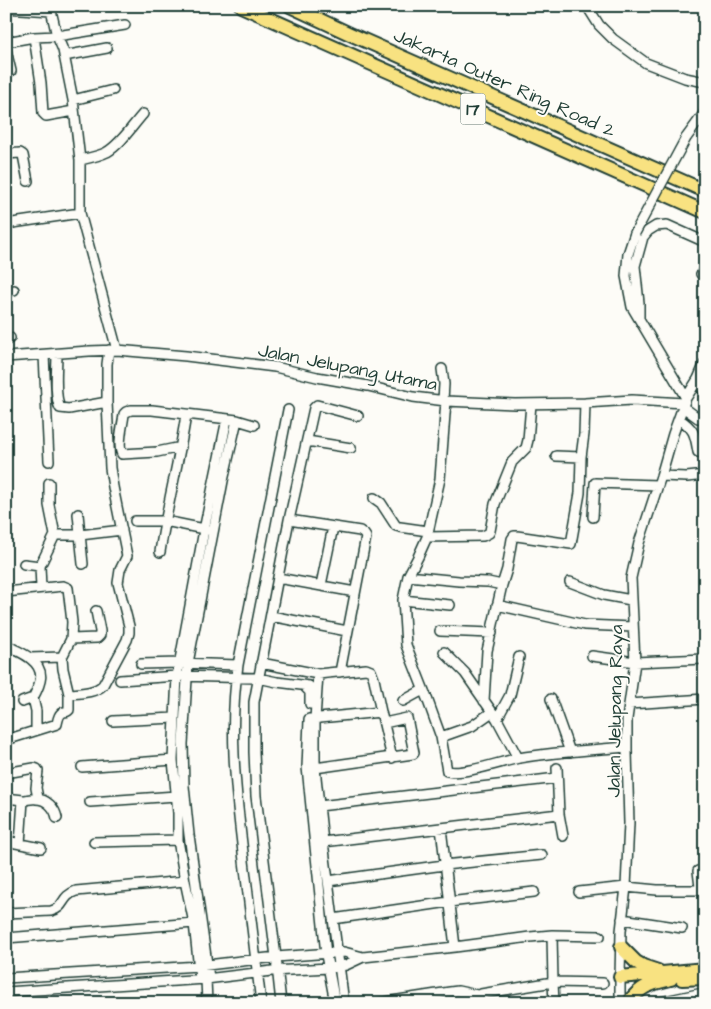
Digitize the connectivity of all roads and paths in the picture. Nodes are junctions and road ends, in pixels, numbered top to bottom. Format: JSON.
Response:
{"nodes":[{"id":1,"x":241,"y":6,"type":"edge"},
{"id":2,"x":290,"y":6,"type":"edge"},
{"id":3,"x":587,"y":6,"type":"edge"},
{"id":4,"x":6,"y":8,"type":"edge"},
{"id":5,"x":50,"y":9,"type":"edge"},
{"id":6,"x":125,"y":25,"type":"dead end"},
{"id":7,"x":57,"y":36,"type":"junction"},
{"id":8,"x":34,"y":37,"type":"junction"},
{"id":9,"x":6,"y":42,"type":"edge"},
{"id":10,"x":107,"y":48,"type":"dead end"},
{"id":11,"x":6,"y":50,"type":"edge"},
{"id":12,"x":64,"y":56,"type":"junction"},
{"id":13,"x":11,"y":71,"type":"dead end"},
{"id":14,"x":705,"y":82,"type":"edge"},
{"id":15,"x":113,"y":90,"type":"dead end"},
{"id":16,"x":73,"y":100,"type":"junction"},
{"id":17,"x":74,"y":111,"type":"junction"},
{"id":18,"x":705,"y":112,"type":"edge"},
{"id":19,"x":143,"y":114,"type":"dead end"},
{"id":20,"x":6,"y":154,"type":"edge"},
{"id":21,"x":80,"y":160,"type":"junction"},
{"id":22,"x":28,"y":181,"type":"dead end"},
{"id":23,"x":705,"y":191,"type":"edge"},
{"id":24,"x":705,"y":212,"type":"edge"},
{"id":25,"x":80,"y":213,"type":"junction"},
{"id":26,"x":6,"y":224,"type":"edge"},
{"id":27,"x":705,"y":242,"type":"edge"},
{"id":28,"x":639,"y":319,"type":"junction"},
{"id":29,"x":113,"y":350,"type":"junction"},
{"id":30,"x":57,"y":354,"type":"junction"},
{"id":31,"x":44,"y":355,"type":"junction"},
{"id":32,"x":6,"y":357,"type":"edge"},
{"id":33,"x":705,"y":363,"type":"edge"},
{"id":34,"x":442,"y":369,"type":"dead end"},
{"id":35,"x":698,"y":379,"type":"junction"},
{"id":36,"x":705,"y":395,"type":"edge"},
{"id":37,"x":444,"y":401,"type":"junction"},
{"id":38,"x":107,"y":402,"type":"junction"},
{"id":39,"x":585,"y":403,"type":"junction"},
{"id":40,"x":684,"y":403,"type":"junction"},
{"id":41,"x":532,"y":404,"type":"junction"},
{"id":42,"x":288,"y":410,"type":"dead end"},
{"id":43,"x":186,"y":414,"type":"junction"},
{"id":44,"x":358,"y":416,"type":"dead end"},
{"id":45,"x":232,"y":419,"type":"junction"},
{"id":46,"x":679,"y":419,"type":"junction"},
{"id":47,"x":705,"y":420,"type":"edge"},
{"id":48,"x":254,"y":425,"type":"dead end"},
{"id":49,"x":306,"y":441,"type":"junction"},
{"id":50,"x":181,"y":447,"type":"junction"},
{"id":51,"x":351,"y":448,"type":"dead end"},
{"id":52,"x":705,"y":454,"type":"edge"},
{"id":53,"x":556,"y":456,"type":"dead end"},
{"id":54,"x":581,"y":457,"type":"junction"},
{"id":55,"x":49,"y":461,"type":"dead end"},
{"id":56,"x":705,"y":475,"type":"edge"},
{"id":57,"x":659,"y":481,"type":"junction"},
{"id":58,"x":49,"y":483,"type":"dead end"},
{"id":59,"x":374,"y":498,"type":"dead end"},
{"id":60,"x":78,"y":514,"type":"dead end"},
{"id":61,"x":593,"y":517,"type":"dead end"},
{"id":62,"x":289,"y":520,"type":"junction"},
{"id":63,"x":135,"y":521,"type":"dead end"},
{"id":64,"x":165,"y":521,"type":"junction"},
{"id":65,"x":333,"y":527,"type":"junction"},
{"id":66,"x":122,"y":530,"type":"junction"},
{"id":67,"x":204,"y":530,"type":"junction"},
{"id":68,"x":214,"y":531,"type":"junction"},
{"id":69,"x":427,"y":534,"type":"junction"},
{"id":70,"x":55,"y":535,"type":"junction"},
{"id":71,"x":80,"y":535,"type":"junction"},
{"id":72,"x":160,"y":552,"type":"dead end"},
{"id":73,"x":24,"y":564,"type":"dead end"},
{"id":74,"x":83,"y":564,"type":"dead end"},
{"id":75,"x":40,"y":566,"type":"junction"},
{"id":76,"x":408,"y":576,"type":"junction"},
{"id":77,"x":278,"y":578,"type":"junction"},
{"id":78,"x":570,"y":582,"type":"dead end"},
{"id":79,"x":321,"y":585,"type":"junction"},
{"id":80,"x":502,"y":585,"type":"junction"},
{"id":81,"x":41,"y":588,"type":"junction"},
{"id":82,"x":6,"y":592,"type":"edge"},
{"id":83,"x":355,"y":592,"type":"junction"},
{"id":84,"x":403,"y":600,"type":"junction"},
{"id":85,"x":632,"y":600,"type":"junction"},
{"id":86,"x":450,"y":605,"type":"dead end"},
{"id":87,"x":497,"y":605,"type":"junction"},
{"id":88,"x":96,"y":611,"type":"dead end"},
{"id":89,"x":270,"y":616,"type":"junction"},
{"id":90,"x":633,"y":627,"type":"junction"},
{"id":91,"x":347,"y":631,"type":"junction"},
{"id":92,"x":440,"y":631,"type":"dead end"},
{"id":93,"x":492,"y":634,"type":"junction"},
{"id":94,"x":71,"y":639,"type":"junction"},
{"id":95,"x":6,"y":644,"type":"edge"},
{"id":96,"x":444,"y":652,"type":"dead end"},
{"id":97,"x":62,"y":656,"type":"junction"},
{"id":98,"x":592,"y":656,"type":"dead end"},
{"id":99,"x":519,"y":657,"type":"dead end"},
{"id":100,"x":30,"y":658,"type":"junction"},
{"id":101,"x":704,"y":659,"type":"edge"},
{"id":102,"x":179,"y":662,"type":"junction"},
{"id":103,"x":261,"y":662,"type":"junction"},
{"id":104,"x":635,"y":662,"type":"junction"},
{"id":105,"x":188,"y":663,"type":"junction"},
{"id":106,"x":140,"y":664,"type":"dead end"},
{"id":107,"x":238,"y":665,"type":"junction"},
{"id":108,"x":340,"y":672,"type":"junction"},
{"id":109,"x":318,"y":674,"type":"junction"},
{"id":110,"x":177,"y":676,"type":"junction"},
{"id":111,"x":187,"y":676,"type":"junction"},
{"id":112,"x":248,"y":678,"type":"junction"},
{"id":113,"x":120,"y":680,"type":"dead end"},
{"id":114,"x":304,"y":686,"type":"junction"},
{"id":115,"x":317,"y":686,"type":"junction"},
{"id":116,"x":424,"y":690,"type":"junction"},
{"id":117,"x":69,"y":694,"type":"junction"},
{"id":118,"x":32,"y":698,"type":"junction"},
{"id":119,"x":313,"y":699,"type":"junction"},
{"id":120,"x":551,"y":699,"type":"dead end"},
{"id":121,"x":705,"y":700,"type":"edge"},
{"id":122,"x":22,"y":702,"type":"dead end"},
{"id":123,"x":403,"y":702,"type":"dead end"},
{"id":124,"x":484,"y":702,"type":"junction"},
{"id":125,"x":629,"y":704,"type":"junction"},
{"id":126,"x":381,"y":712,"type":"junction"},
{"id":127,"x":495,"y":715,"type":"junction"},
{"id":128,"x":175,"y":718,"type":"junction"},
{"id":129,"x":312,"y":719,"type":"junction"},
{"id":130,"x":113,"y":721,"type":"dead end"},
{"id":131,"x":384,"y":724,"type":"junction"},
{"id":132,"x":36,"y":730,"type":"junction"},
{"id":133,"x":441,"y":738,"type":"junction"},
{"id":134,"x":6,"y":740,"type":"edge"},
{"id":135,"x":627,"y":748,"type":"junction"},
{"id":136,"x":570,"y":752,"type":"junction"},
{"id":137,"x":392,"y":758,"type":"junction"},
{"id":138,"x":518,"y":758,"type":"junction"},
{"id":139,"x":173,"y":760,"type":"junction"},
{"id":140,"x":82,"y":766,"type":"dead end"},
{"id":141,"x":315,"y":768,"type":"junction"},
{"id":142,"x":557,"y":768,"type":"dead end"},
{"id":143,"x":6,"y":773,"type":"edge"},
{"id":144,"x":557,"y":778,"type":"junction"},
{"id":145,"x":176,"y":796,"type":"junction"},
{"id":146,"x":6,"y":798,"type":"edge"},
{"id":147,"x":38,"y":798,"type":"junction"},
{"id":148,"x":23,"y":800,"type":"junction"},
{"id":149,"x":90,"y":802,"type":"dead end"},
{"id":150,"x":319,"y":806,"type":"junction"},
{"id":151,"x":182,"y":813,"type":"junction"},
{"id":152,"x":559,"y":814,"type":"junction"},
{"id":153,"x":56,"y":818,"type":"dead end"},
{"id":154,"x":317,"y":828,"type":"junction"},
{"id":155,"x":441,"y":828,"type":"junction"},
{"id":156,"x":562,"y":836,"type":"dead end"},
{"id":157,"x":178,"y":840,"type":"junction"},
{"id":158,"x":6,"y":841,"type":"edge"},
{"id":159,"x":94,"y":842,"type":"dead end"},
{"id":160,"x":323,"y":842,"type":"junction"},
{"id":161,"x":20,"y":844,"type":"junction"},
{"id":162,"x":41,"y":848,"type":"dead end"},
{"id":163,"x":542,"y":855,"type":"dead end"},
{"id":164,"x":444,"y":865,"type":"junction"},
{"id":165,"x":698,"y":871,"type":"dead end"},
{"id":166,"x":185,"y":880,"type":"junction"},
{"id":167,"x":328,"y":881,"type":"junction"},
{"id":168,"x":626,"y":887,"type":"junction"},
{"id":169,"x":534,"y":892,"type":"dead end"},
{"id":170,"x":579,"y":892,"type":"dead end"},
{"id":171,"x":449,"y":902,"type":"junction"},
{"id":172,"x":6,"y":913,"type":"edge"},
{"id":173,"x":333,"y":919,"type":"junction"},
{"id":174,"x":622,"y":919,"type":"junction"},
{"id":175,"x":194,"y":923,"type":"junction"},
{"id":176,"x":682,"y":928,"type":"dead end"},
{"id":177,"x":552,"y":935,"type":"junction"},
{"id":178,"x":600,"y":936,"type":"dead end"},
{"id":179,"x":6,"y":938,"type":"edge"},
{"id":180,"x":455,"y":947,"type":"junction"},
{"id":181,"x":621,"y":948,"type":"junction"},
{"id":182,"x":326,"y":954,"type":"junction"},
{"id":183,"x":337,"y":954,"type":"junction"},
{"id":184,"x":363,"y":957,"type":"junction"},
{"id":185,"x":274,"y":958,"type":"junction"},
{"id":186,"x":258,"y":959,"type":"junction"},
{"id":187,"x":203,"y":965,"type":"junction"},
{"id":188,"x":339,"y":967,"type":"junction"},
{"id":189,"x":329,"y":968,"type":"junction"},
{"id":190,"x":705,"y":969,"type":"edge"},
{"id":191,"x":275,"y":971,"type":"junction"},
{"id":192,"x":259,"y":972,"type":"junction"},
{"id":193,"x":667,"y":976,"type":"junction"},
{"id":194,"x":6,"y":978,"type":"edge"},
{"id":195,"x":205,"y":978,"type":"junction"},
{"id":196,"x":705,"y":978,"type":"edge"},
{"id":197,"x":620,"y":979,"type":"junction"},
{"id":198,"x":553,"y":982,"type":"junction"},
{"id":199,"x":603,"y":983,"type":"dead end"},
{"id":200,"x":6,"y":992,"type":"edge"},
{"id":201,"x":477,"y":995,"type":"junction"},
{"id":202,"x":705,"y":995,"type":"edge"},
{"id":203,"x":207,"y":1003,"type":"edge"},
{"id":204,"x":261,"y":1003,"type":"edge"},
{"id":205,"x":280,"y":1003,"type":"edge"},
{"id":206,"x":336,"y":1003,"type":"edge"},
{"id":207,"x":344,"y":1003,"type":"edge"},
{"id":208,"x":379,"y":1003,"type":"edge"},
{"id":209,"x":465,"y":1003,"type":"edge"},
{"id":210,"x":554,"y":1003,"type":"edge"},
{"id":211,"x":620,"y":1003,"type":"edge"},
{"id":212,"x":628,"y":1003,"type":"edge"},
{"id":213,"x":656,"y":1003,"type":"edge"}],
"edges":[{"from":1,"to":24,"type":"highway","name":"Jakarta Outer Ring Road 2","number":"17"},
{"from":2,"to":23,"type":"highway","name":"Jakarta Outer Ring Road 2","number":"17"},
{"from":3,"to":14,"type":"street"},
{"from":4,"to":5,"type":"street"},
{"from":5,"to":7,"type":"street"},
{"from":6,"to":7,"type":"street"},
{"from":7,"to":8,"type":"street"},
{"from":7,"to":12,"type":"street"},
{"from":8,"to":9,"type":"street"},
{"from":8,"to":17,"type":"street"},
{"from":10,"to":12,"type":"street"},
{"from":11,"to":13,"type":"street"},
{"from":12,"to":16,"type":"street"},
{"from":15,"to":16,"type":"street"},
{"from":16,"to":17,"type":"street"},
{"from":17,"to":21,"type":"street"},
{"from":18,"to":28,"type":"street","bridge":true},
{"from":19,"to":21,"type":"street"},
{"from":20,"to":22,"type":"street"},
{"from":21,"to":25,"type":"street"},
{"from":25,"to":26,"type":"street"},
{"from":25,"to":29,"type":"street"},
{"from":27,"to":28,"type":"street"},
{"from":28,"to":40,"type":"street"},
{"from":29,"to":30,"type":"street","name":"Jalan Jelupang Utama"},
{"from":29,"to":37,"type":"street","name":"Jalan Jelupang Utama"},
{"from":29,"to":38,"type":"street"},
{"from":30,"to":31,"type":"street","name":"Jalan Jelupang Utama"},
{"from":30,"to":38,"type":"street"},
{"from":31,"to":32,"type":"street","name":"Jalan Jelupang Utama"},
{"from":31,"to":55,"type":"street"},
{"from":33,"to":35,"type":"street","name":"Jalan Jelupang Raya"},
{"from":34,"to":37,"type":"street"},
{"from":35,"to":36,"type":"street"},
{"from":35,"to":40,"type":"street","name":"Jalan Jelupang Raya"},
{"from":37,"to":41,"type":"street","name":"Jalan Jelupang Utama"},
{"from":37,"to":69,"type":"street"},
{"from":38,"to":66,"type":"street"},
{"from":39,"to":40,"type":"street","name":"Jalan Jelupang Utama"},
{"from":39,"to":41,"type":"street","name":"Jalan Jelupang Utama"},
{"from":39,"to":54,"type":"street"},
{"from":40,"to":46,"type":"street","name":"Jalan Jelupang Raya"},
{"from":40,"to":47,"type":"street"},
{"from":41,"to":69,"type":"street"},
{"from":42,"to":107,"type":"street"},
{"from":43,"to":45,"type":"street"},
{"from":43,"to":50,"type":"street"},
{"from":43,"to":50,"type":"street"},
{"from":44,"to":49,"type":"street"},
{"from":45,"to":48,"type":"street"},
{"from":45,"to":67,"type":"street"},
{"from":45,"to":68,"type":"street"},
{"from":46,"to":52,"type":"street"},
{"from":46,"to":57,"type":"street","name":"Jalan Jelupang Raya"},
{"from":49,"to":51,"type":"street"},
{"from":49,"to":62,"type":"street"},
{"from":50,"to":64,"type":"street"},
{"from":53,"to":54,"type":"street"},
{"from":54,"to":80,"type":"street"},
{"from":56,"to":57,"type":"street"},
{"from":57,"to":61,"type":"street"},
{"from":57,"to":85,"type":"street","name":"Jalan Jelupang Raya"},
{"from":58,"to":70,"type":"street"},
{"from":59,"to":69,"type":"street"},
{"from":60,"to":71,"type":"street"},
{"from":62,"to":65,"type":"street"},
{"from":62,"to":77,"type":"street"},
{"from":63,"to":64,"type":"street"},
{"from":64,"to":67,"type":"street"},
{"from":64,"to":72,"type":"street"},
{"from":65,"to":79,"type":"street"},
{"from":65,"to":83,"type":"street"},
{"from":66,"to":71,"type":"street"},
{"from":66,"to":117,"type":"street"},
{"from":67,"to":68,"type":"street"},
{"from":67,"to":102,"type":"street"},
{"from":68,"to":105,"type":"street"},
{"from":69,"to":76,"type":"street"},
{"from":70,"to":71,"type":"street"},
{"from":70,"to":75,"type":"street"},
{"from":71,"to":74,"type":"street"},
{"from":73,"to":75,"type":"street"},
{"from":75,"to":81,"type":"street"},
{"from":76,"to":80,"type":"street"},
{"from":76,"to":84,"type":"street"},
{"from":77,"to":79,"type":"street"},
{"from":77,"to":89,"type":"street"},
{"from":78,"to":85,"type":"street"},
{"from":79,"to":83,"type":"street"},
{"from":80,"to":87,"type":"street"},
{"from":81,"to":82,"type":"street"},
{"from":81,"to":94,"type":"street"},
{"from":83,"to":91,"type":"street"},
{"from":84,"to":86,"type":"street"},
{"from":84,"to":116,"type":"street"},
{"from":85,"to":90,"type":"street","name":"Jalan Jelupang Raya"},
{"from":87,"to":90,"type":"street"},
{"from":87,"to":93,"type":"street"},
{"from":88,"to":94,"type":"street"},
{"from":89,"to":91,"type":"street"},
{"from":89,"to":103,"type":"street"},
{"from":90,"to":104,"type":"street","name":"Jalan Jelupang Raya"},
{"from":91,"to":108,"type":"street"},
{"from":92,"to":93,"type":"street"},
{"from":93,"to":124,"type":"street"},
{"from":94,"to":97,"type":"street"},
{"from":95,"to":100,"type":"street"},
{"from":96,"to":124,"type":"street"},
{"from":97,"to":100,"type":"street"},
{"from":97,"to":117,"type":"street"},
{"from":98,"to":104,"type":"street"},
{"from":99,"to":127,"type":"street"},
{"from":100,"to":118,"type":"street"},
{"from":101,"to":104,"type":"street"},
{"from":102,"to":105,"type":"street"},
{"from":102,"to":106,"type":"street"},
{"from":102,"to":110,"type":"street"},
{"from":103,"to":109,"type":"street"},
{"from":103,"to":112,"type":"street"},
{"from":104,"to":125,"type":"street","name":"Jalan Jelupang Raya"},
{"from":105,"to":107,"type":"street"},
{"from":105,"to":111,"type":"street"},
{"from":107,"to":112,"type":"street"},
{"from":108,"to":109,"type":"street"},
{"from":108,"to":126,"type":"street"},
{"from":109,"to":115,"type":"street"},
{"from":110,"to":111,"type":"street"},
{"from":110,"to":113,"type":"street"},
{"from":110,"to":128,"type":"street"},
{"from":111,"to":112,"type":"street"},
{"from":111,"to":151,"type":"street"},
{"from":112,"to":114,"type":"street"},
{"from":112,"to":185,"type":"street"},
{"from":112,"to":186,"type":"street"},
{"from":114,"to":115,"type":"street"},
{"from":114,"to":119,"type":"street"},
{"from":115,"to":119,"type":"street"},
{"from":116,"to":123,"type":"street"},
{"from":116,"to":133,"type":"street"},
{"from":117,"to":132,"type":"street"},
{"from":118,"to":122,"type":"street"},
{"from":118,"to":132,"type":"street"},
{"from":119,"to":129,"type":"street"},
{"from":120,"to":136,"type":"street"},
{"from":121,"to":125,"type":"street"},
{"from":124,"to":127,"type":"street"},
{"from":125,"to":135,"type":"street","name":"Jalan Jelupang Raya"},
{"from":126,"to":129,"type":"street"},
{"from":126,"to":131,"type":"street"},
{"from":127,"to":133,"type":"street"},
{"from":127,"to":138,"type":"street"},
{"from":128,"to":130,"type":"street"},
{"from":128,"to":139,"type":"street"},
{"from":129,"to":141,"type":"street"},
{"from":129,"to":154,"type":"street"},
{"from":131,"to":137,"type":"street"},
{"from":131,"to":137,"type":"street"},
{"from":132,"to":134,"type":"street"},
{"from":133,"to":138,"type":"street"},
{"from":135,"to":136,"type":"street"},
{"from":135,"to":168,"type":"street","name":"Jalan Jelupang Raya"},
{"from":136,"to":138,"type":"street"},
{"from":137,"to":141,"type":"street"},
{"from":139,"to":140,"type":"street"},
{"from":139,"to":145,"type":"street"},
{"from":141,"to":150,"type":"street"},
{"from":142,"to":144,"type":"street"},
{"from":143,"to":147,"type":"street"},
{"from":144,"to":150,"type":"street"},
{"from":144,"to":152,"type":"street"},
{"from":145,"to":149,"type":"street"},
{"from":145,"to":151,"type":"street"},
{"from":146,"to":148,"type":"street"},
{"from":147,"to":148,"type":"street"},
{"from":147,"to":153,"type":"street"},
{"from":148,"to":161,"type":"street"},
{"from":150,"to":154,"type":"street"},
{"from":151,"to":157,"type":"street"},
{"from":151,"to":187,"type":"street"},
{"from":152,"to":155,"type":"street"},
{"from":152,"to":156,"type":"street"},
{"from":154,"to":160,"type":"street"},
{"from":154,"to":182,"type":"street"},
{"from":155,"to":160,"type":"street"},
{"from":155,"to":164,"type":"street"},
{"from":157,"to":159,"type":"street"},
{"from":157,"to":166,"type":"street"},
{"from":158,"to":161,"type":"street"},
{"from":160,"to":167,"type":"street"},
{"from":161,"to":162,"type":"street"},
{"from":163,"to":164,"type":"street"},
{"from":164,"to":167,"type":"street"},
{"from":164,"to":171,"type":"street"},
{"from":165,"to":168,"type":"street"},
{"from":166,"to":172,"type":"street"},
{"from":166,"to":175,"type":"street"},
{"from":167,"to":173,"type":"street"},
{"from":168,"to":170,"type":"street"},
{"from":168,"to":174,"type":"street","name":"Jalan Jelupang Raya"},
{"from":169,"to":171,"type":"street"},
{"from":171,"to":173,"type":"street"},
{"from":171,"to":180,"type":"street"},
{"from":173,"to":183,"type":"street"},
{"from":174,"to":176,"type":"street"},
{"from":174,"to":181,"type":"street","name":"Jalan Jelupang Raya"},
{"from":175,"to":179,"type":"street"},
{"from":175,"to":187,"type":"street"},
{"from":177,"to":178,"type":"street"},
{"from":177,"to":180,"type":"street"},
{"from":177,"to":198,"type":"street"},
{"from":180,"to":184,"type":"street"},
{"from":181,"to":193,"type":"highway"},
{"from":181,"to":197,"type":"street","name":"Jalan Jelupang Raya"},
{"from":182,"to":183,"type":"street"},
{"from":182,"to":185,"type":"street"},
{"from":182,"to":189,"type":"street"},
{"from":183,"to":184,"type":"street"},
{"from":183,"to":188,"type":"street"},
{"from":184,"to":188,"type":"street"},
{"from":185,"to":186,"type":"street"},
{"from":185,"to":191,"type":"street"},
{"from":186,"to":187,"type":"street"},
{"from":186,"to":192,"type":"street"},
{"from":187,"to":194,"type":"street"},
{"from":187,"to":195,"type":"street"},
{"from":188,"to":189,"type":"street"},
{"from":188,"to":207,"type":"street"},
{"from":189,"to":191,"type":"street"},
{"from":189,"to":206,"type":"street"},
{"from":190,"to":193,"type":"highway"},
{"from":191,"to":192,"type":"street"},
{"from":191,"to":205,"type":"street"},
{"from":192,"to":195,"type":"street"},
{"from":192,"to":204,"type":"street"},
{"from":193,"to":196,"type":"highway"},
{"from":193,"to":197,"type":"highway"},
{"from":193,"to":212,"type":"highway"},
{"from":195,"to":200,"type":"street"},
{"from":195,"to":203,"type":"street"},
{"from":197,"to":211,"type":"street","name":"Jalan Jelupang Raya"},
{"from":198,"to":199,"type":"street"},
{"from":198,"to":201,"type":"street"},
{"from":198,"to":210,"type":"street"},
{"from":201,"to":208,"type":"street"},
{"from":201,"to":209,"type":"street"},
{"from":202,"to":213,"type":"street"}]}
